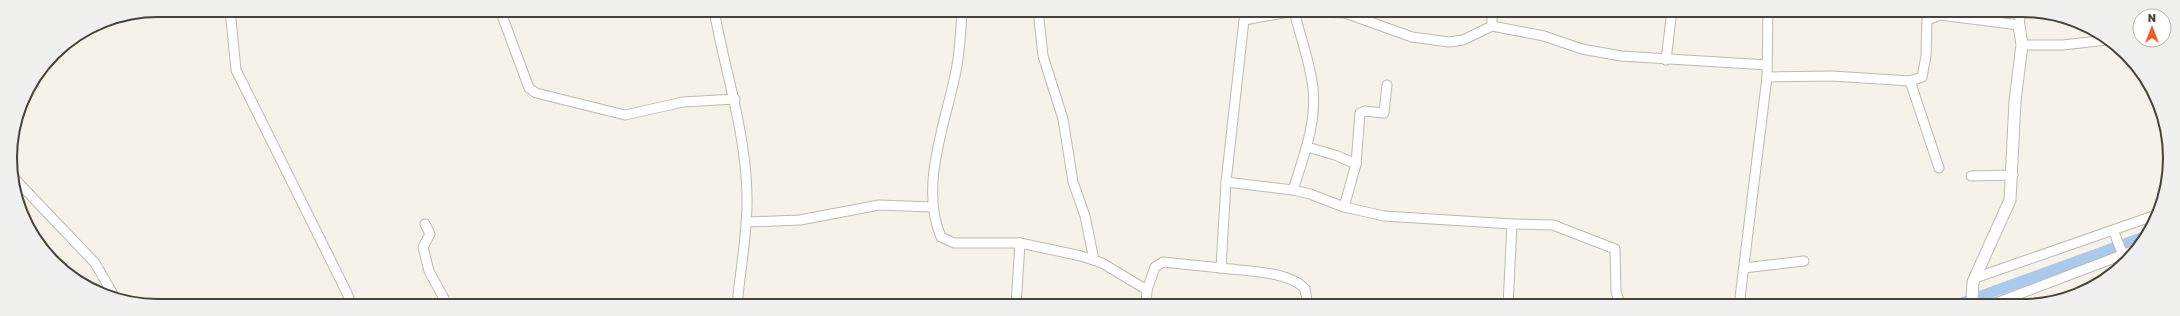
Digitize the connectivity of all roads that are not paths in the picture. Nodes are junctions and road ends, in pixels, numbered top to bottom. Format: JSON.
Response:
{"nodes":[{"id":1,"x":231,"y":17,"type":"edge"},
{"id":2,"x":503,"y":17,"type":"edge"},
{"id":3,"x":716,"y":17,"type":"edge"},
{"id":4,"x":961,"y":17,"type":"edge"},
{"id":5,"x":1039,"y":17,"type":"edge"},
{"id":6,"x":1244,"y":17,"type":"edge"},
{"id":7,"x":1295,"y":17,"type":"edge"},
{"id":8,"x":1356,"y":17,"type":"edge"},
{"id":9,"x":1492,"y":17,"type":"edge"},
{"id":10,"x":1671,"y":17,"type":"edge"},
{"id":11,"x":1768,"y":17,"type":"edge"},
{"id":12,"x":1935,"y":17,"type":"edge"},
{"id":13,"x":1956,"y":17,"type":"edge"},
{"id":14,"x":2020,"y":17,"type":"edge"},
{"id":15,"x":1927,"y":20,"type":"joint"},
{"id":16,"x":2019,"y":25,"type":"junction"},
{"id":17,"x":1492,"y":26,"type":"junction"},
{"id":18,"x":2100,"y":41,"type":"edge"},
{"id":19,"x":2022,"y":45,"type":"junction"},
{"id":20,"x":1666,"y":60,"type":"junction"},
{"id":21,"x":1767,"y":65,"type":"junction"},
{"id":22,"x":1767,"y":77,"type":"junction"},
{"id":23,"x":1910,"y":81,"type":"junction"},
{"id":24,"x":1387,"y":85,"type":"dead end"},
{"id":25,"x":735,"y":99,"type":"junction"},
{"id":26,"x":1307,"y":147,"type":"junction"},
{"id":27,"x":1356,"y":164,"type":"junction"},
{"id":28,"x":1939,"y":168,"type":"dead end"},
{"id":29,"x":2013,"y":175,"type":"junction"},
{"id":30,"x":1971,"y":176,"type":"dead end"},
{"id":31,"x":1226,"y":182,"type":"junction"},
{"id":32,"x":20,"y":184,"type":"edge"},
{"id":33,"x":1292,"y":190,"type":"junction"},
{"id":34,"x":932,"y":207,"type":"junction"},
{"id":35,"x":1344,"y":207,"type":"junction"},
{"id":36,"x":2149,"y":217,"type":"edge"},
{"id":37,"x":747,"y":222,"type":"junction"},
{"id":38,"x":425,"y":224,"type":"dead end"},
{"id":39,"x":1512,"y":224,"type":"junction"},
{"id":40,"x":2113,"y":230,"type":"junction"},
{"id":41,"x":1020,"y":243,"type":"junction"},
{"id":42,"x":2127,"y":252,"type":"edge"},
{"id":43,"x":2123,"y":253,"type":"junction"},
{"id":44,"x":1094,"y":260,"type":"junction"},
{"id":45,"x":1804,"y":261,"type":"dead end"},
{"id":46,"x":1221,"y":268,"type":"junction"},
{"id":47,"x":1744,"y":268,"type":"junction"},
{"id":48,"x":1973,"y":283,"type":"junction"},
{"id":49,"x":1146,"y":290,"type":"junction"},
{"id":50,"x":111,"y":291,"type":"edge"},
{"id":51,"x":349,"y":299,"type":"edge"},
{"id":52,"x":444,"y":299,"type":"edge"},
{"id":53,"x":738,"y":299,"type":"edge"},
{"id":54,"x":1016,"y":299,"type":"edge"},
{"id":55,"x":1146,"y":299,"type":"edge"},
{"id":56,"x":1307,"y":299,"type":"edge"},
{"id":57,"x":1508,"y":299,"type":"edge"},
{"id":58,"x":1618,"y":299,"type":"edge"},
{"id":59,"x":1740,"y":299,"type":"edge"},
{"id":60,"x":1971,"y":299,"type":"edge"},
{"id":61,"x":2006,"y":299,"type":"edge"}],
"edges":[{"from":1,"to":51,"type":"street"},
{"from":2,"to":25,"type":"street"},
{"from":3,"to":25,"type":"street"},
{"from":4,"to":34,"type":"street"},
{"from":5,"to":44,"type":"street"},
{"from":6,"to":31,"type":"street"},
{"from":7,"to":26,"type":"street"},
{"from":8,"to":17,"type":"street"},
{"from":9,"to":17,"type":"street"},
{"from":10,"to":20,"type":"street"},
{"from":11,"to":21,"type":"street"},
{"from":12,"to":15,"type":"street"},
{"from":13,"to":16,"type":"street"},
{"from":14,"to":16,"type":"street"},
{"from":15,"to":23,"type":"street"},
{"from":16,"to":19,"type":"street"},
{"from":17,"to":20,"type":"street"},
{"from":18,"to":19,"type":"street"},
{"from":19,"to":29,"type":"street"},
{"from":20,"to":21,"type":"street"},
{"from":21,"to":22,"type":"street"},
{"from":22,"to":23,"type":"street"},
{"from":22,"to":47,"type":"street"},
{"from":23,"to":28,"type":"street"},
{"from":24,"to":27,"type":"street"},
{"from":25,"to":37,"type":"street"},
{"from":26,"to":27,"type":"street"},
{"from":26,"to":33,"type":"street"},
{"from":27,"to":35,"type":"street"},
{"from":29,"to":30,"type":"street"},
{"from":29,"to":48,"type":"street"},
{"from":31,"to":33,"type":"street"},
{"from":31,"to":46,"type":"street"},
{"from":32,"to":50,"type":"street"},
{"from":33,"to":35,"type":"street"},
{"from":34,"to":37,"type":"street"},
{"from":34,"to":41,"type":"street"},
{"from":35,"to":39,"type":"street"},
{"from":36,"to":40,"type":"street"},
{"from":37,"to":53,"type":"street"},
{"from":38,"to":52,"type":"street"},
{"from":39,"to":57,"type":"street"},
{"from":39,"to":58,"type":"street"},
{"from":40,"to":43,"type":"street"},
{"from":40,"to":48,"type":"street"},
{"from":41,"to":44,"type":"street"},
{"from":41,"to":54,"type":"street"},
{"from":42,"to":43,"type":"street"},
{"from":43,"to":61,"type":"street"},
{"from":44,"to":49,"type":"street"},
{"from":45,"to":47,"type":"street"},
{"from":46,"to":49,"type":"street"},
{"from":46,"to":56,"type":"street"},
{"from":47,"to":59,"type":"street"},
{"from":48,"to":60,"type":"street"},
{"from":49,"to":55,"type":"street"}]}
